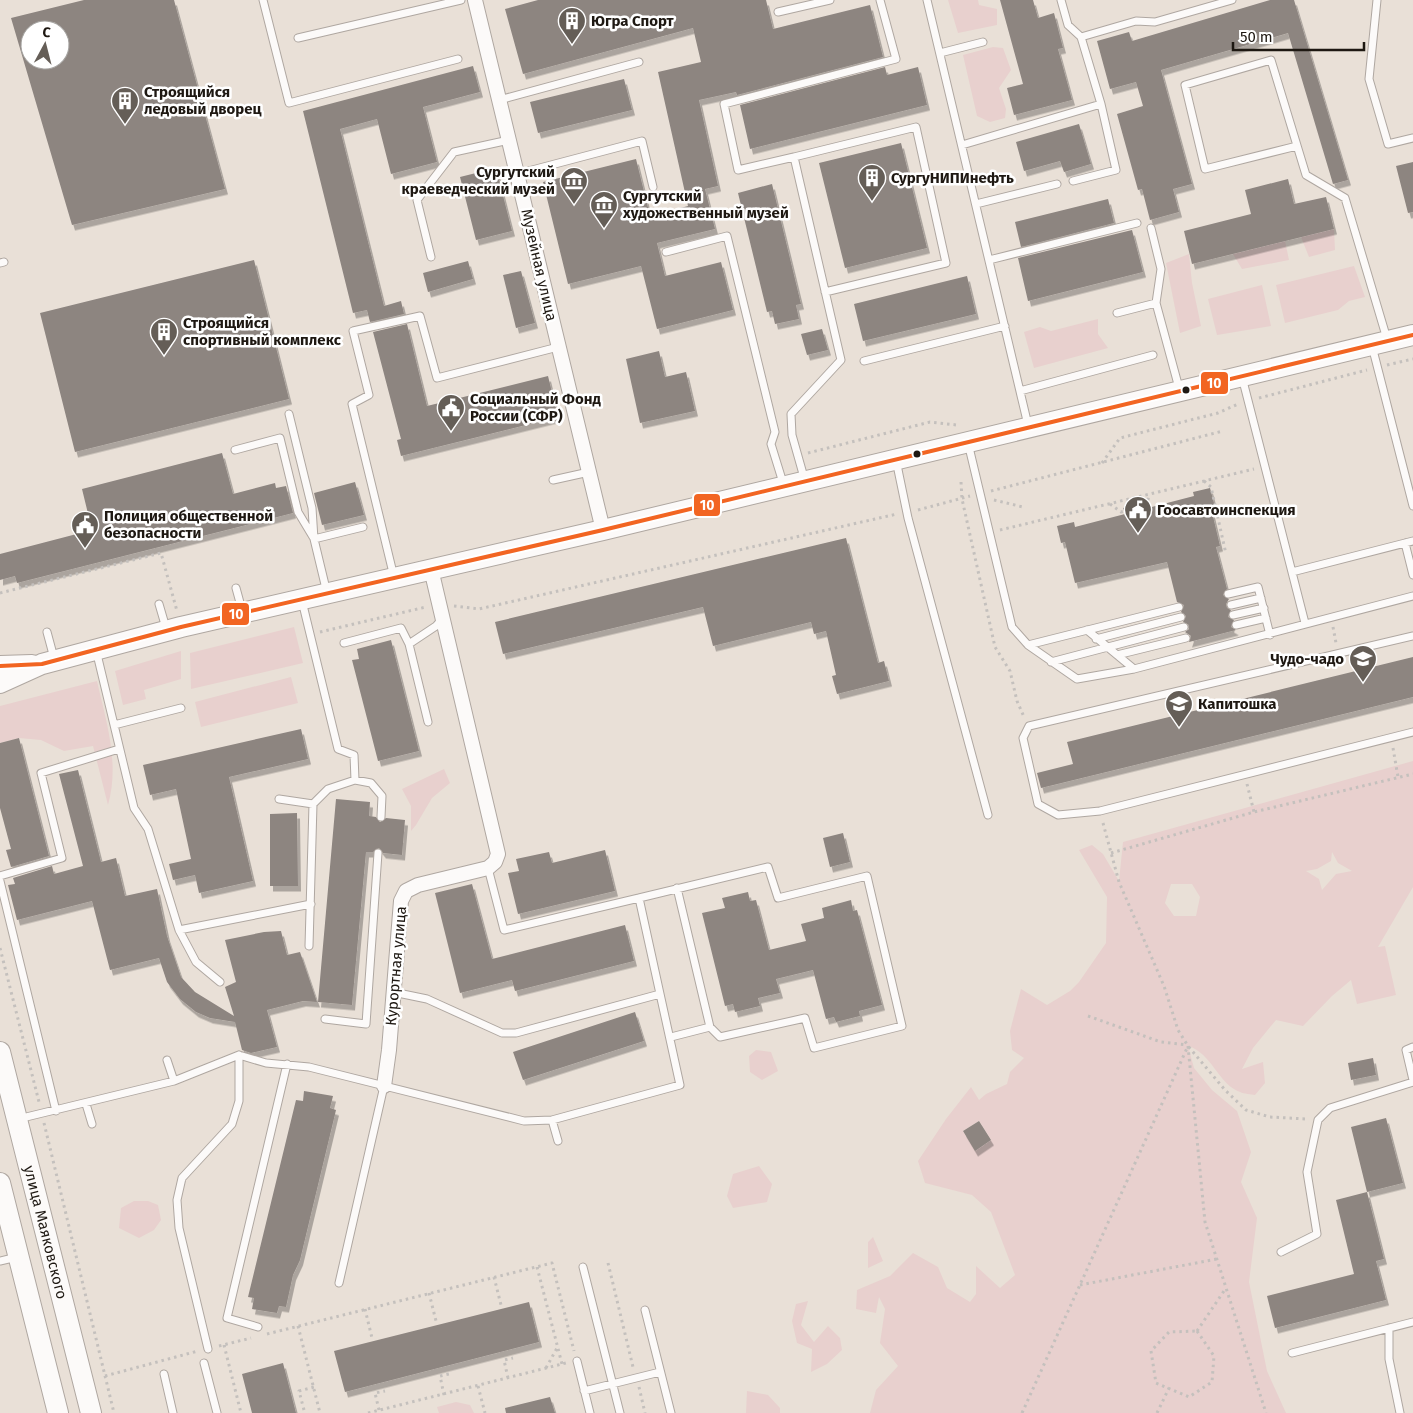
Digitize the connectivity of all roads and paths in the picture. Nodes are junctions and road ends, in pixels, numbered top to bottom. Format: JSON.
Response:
{"nodes":[{"id":1,"x":263,"y":0,"type":"edge"},
{"id":2,"x":461,"y":0,"type":"edge"},
{"id":3,"x":475,"y":0,"type":"edge"},
{"id":4,"x":830,"y":0,"type":"edge"},
{"id":5,"x":880,"y":0,"type":"edge"},
{"id":6,"x":927,"y":0,"type":"edge"},
{"id":7,"x":1061,"y":0,"type":"edge"},
{"id":8,"x":1232,"y":0,"type":"edge"},
{"id":9,"x":1377,"y":0,"type":"edge"},
{"id":10,"x":778,"y":12,"type":"dead end"},
{"id":11,"x":1081,"y":37,"type":"junction"},
{"id":12,"x":298,"y":38,"type":"dead end"},
{"id":13,"x":983,"y":42,"type":"dead end"},
{"id":14,"x":940,"y":53,"type":"junction"},
{"id":15,"x":458,"y":59,"type":"dead end"},
{"id":16,"x":639,"y":62,"type":"dead end"},
{"id":17,"x":499,"y":100,"type":"junction"},
{"id":18,"x":1101,"y":104,"type":"junction"},
{"id":19,"x":1413,"y":138,"type":"edge"},
{"id":20,"x":508,"y":140,"type":"junction"},
{"id":21,"x":962,"y":145,"type":"junction"},
{"id":22,"x":1297,"y":146,"type":"junction"},
{"id":23,"x":794,"y":156,"type":"junction"},
{"id":24,"x":517,"y":174,"type":"junction"},
{"id":25,"x":1073,"y":181,"type":"dead end"},
{"id":26,"x":1058,"y":184,"type":"dead end"},
{"id":27,"x":653,"y":187,"type":"dead end"},
{"id":28,"x":976,"y":204,"type":"junction"},
{"id":29,"x":1137,"y":223,"type":"dead end"},
{"id":30,"x":1151,"y":228,"type":"dead end"},
{"id":31,"x":666,"y":252,"type":"dead end"},
{"id":32,"x":431,"y":257,"type":"dead end"},
{"id":33,"x":989,"y":260,"type":"junction"},
{"id":34,"x":825,"y":292,"type":"junction"},
{"id":35,"x":1156,"y":303,"type":"junction"},
{"id":36,"x":1117,"y":313,"type":"dead end"},
{"id":37,"x":1005,"y":326,"type":"junction"},
{"id":38,"x":1413,"y":335,"type":"edge"},
{"id":39,"x":1380,"y":343,"type":"junction"},
{"id":40,"x":558,"y":347,"type":"junction"},
{"id":41,"x":1153,"y":355,"type":"dead end"},
{"id":42,"x":864,"y":361,"type":"dead end"},
{"id":43,"x":1242,"y":376,"type":"junction"},
{"id":44,"x":1020,"y":391,"type":"junction"},
{"id":45,"x":1180,"y":391,"type":"junction"},
{"id":46,"x":289,"y":414,"type":"dead end"},
{"id":47,"x":1029,"y":428,"type":"junction"},
{"id":48,"x":1222,"y":432,"type":"dead end"},
{"id":49,"x":968,"y":443,"type":"junction"},
{"id":50,"x":235,"y":450,"type":"dead end"},
{"id":51,"x":896,"y":460,"type":"junction"},
{"id":52,"x":1265,"y":467,"type":"junction"},
{"id":53,"x":589,"y":472,"type":"junction"},
{"id":54,"x":553,"y":480,"type":"dead end"},
{"id":55,"x":805,"y":481,"type":"junction"},
{"id":56,"x":1203,"y":481,"type":"junction"},
{"id":57,"x":961,"y":482,"type":"dead end"},
{"id":58,"x":784,"y":486,"type":"junction"},
{"id":59,"x":991,"y":490,"type":"junction"},
{"id":60,"x":980,"y":494,"type":"junction"},
{"id":61,"x":1150,"y":494,"type":"junction"},
{"id":62,"x":962,"y":499,"type":"junction"},
{"id":63,"x":994,"y":500,"type":"junction"},
{"id":64,"x":1110,"y":503,"type":"junction"},
{"id":65,"x":1413,"y":506,"type":"edge"},
{"id":66,"x":1023,"y":507,"type":"dead end"},
{"id":67,"x":995,"y":508,"type":"dead end"},
{"id":68,"x":907,"y":512,"type":"junction"},
{"id":69,"x":999,"y":523,"type":"dead end"},
{"id":70,"x":363,"y":528,"type":"dead end"},
{"id":71,"x":603,"y":530,"type":"junction"},
{"id":72,"x":314,"y":539,"type":"junction"},
{"id":73,"x":1413,"y":542,"type":"edge"},
{"id":74,"x":1405,"y":544,"type":"junction"},
{"id":75,"x":1226,"y":554,"type":"dead end"},
{"id":76,"x":431,"y":569,"type":"junction"},
{"id":77,"x":1292,"y":572,"type":"junction"},
{"id":78,"x":1413,"y":575,"type":"edge"},
{"id":79,"x":394,"y":578,"type":"junction"},
{"id":80,"x":236,"y":588,"type":"dead end"},
{"id":81,"x":0,"y":592,"type":"edge"},
{"id":82,"x":327,"y":593,"type":"junction"},
{"id":83,"x":1228,"y":594,"type":"dead end"},
{"id":84,"x":1413,"y":596,"type":"edge"},
{"id":85,"x":1261,"y":598,"type":"junction"},
{"id":86,"x":302,"y":600,"type":"junction"},
{"id":87,"x":159,"y":604,"type":"dead end"},
{"id":88,"x":438,"y":604,"type":"junction"},
{"id":89,"x":1231,"y":605,"type":"dead end"},
{"id":90,"x":1178,"y":607,"type":"dead end"},
{"id":91,"x":1264,"y":608,"type":"junction"},
{"id":92,"x":243,"y":613,"type":"junction"},
{"id":93,"x":1233,"y":616,"type":"dead end"},
{"id":94,"x":1181,"y":617,"type":"dead end"},
{"id":95,"x":1330,"y":617,"type":"junction"},
{"id":96,"x":1266,"y":618,"type":"junction"},
{"id":97,"x":442,"y":619,"type":"junction"},
{"id":98,"x":1304,"y":623,"type":"junction"},
{"id":99,"x":1236,"y":625,"type":"dead end"},
{"id":100,"x":1184,"y":627,"type":"dead end"},
{"id":101,"x":174,"y":629,"type":"junction"},
{"id":102,"x":1087,"y":630,"type":"junction"},
{"id":103,"x":47,"y":632,"type":"dead end"},
{"id":104,"x":310,"y":634,"type":"junction"},
{"id":105,"x":1270,"y":635,"type":"junction"},
{"id":106,"x":1413,"y":636,"type":"edge"},
{"id":107,"x":1186,"y":638,"type":"dead end"},
{"id":108,"x":1096,"y":639,"type":"junction"},
{"id":109,"x":344,"y":643,"type":"dead end"},
{"id":110,"x":409,"y":644,"type":"junction"},
{"id":111,"x":1028,"y":645,"type":"junction"},
{"id":112,"x":1106,"y":646,"type":"junction"},
{"id":113,"x":96,"y":650,"type":"junction"},
{"id":114,"x":1338,"y":653,"type":"junction"},
{"id":115,"x":1117,"y":655,"type":"junction"},
{"id":116,"x":1051,"y":662,"type":"junction"},
{"id":117,"x":48,"y":663,"type":"junction"},
{"id":118,"x":0,"y":666,"type":"edge"},
{"id":119,"x":1134,"y":669,"type":"junction"},
{"id":120,"x":0,"y":683,"type":"edge"},
{"id":121,"x":181,"y":708,"type":"dead end"},
{"id":122,"x":428,"y":722,"type":"dead end"},
{"id":123,"x":114,"y":725,"type":"junction"},
{"id":124,"x":1029,"y":726,"type":"junction"},
{"id":125,"x":1413,"y":732,"type":"edge"},
{"id":126,"x":1391,"y":737,"type":"junction"},
{"id":127,"x":119,"y":749,"type":"junction"},
{"id":128,"x":1413,"y":774,"type":"edge"},
{"id":129,"x":1245,"y":776,"type":"junction"},
{"id":130,"x":1398,"y":777,"type":"junction"},
{"id":131,"x":354,"y":780,"type":"junction"},
{"id":132,"x":279,"y":799,"type":"dead end"},
{"id":133,"x":313,"y":804,"type":"junction"},
{"id":134,"x":1100,"y":811,"type":"junction"},
{"id":135,"x":1254,"y":812,"type":"junction"},
{"id":136,"x":988,"y":815,"type":"dead end"},
{"id":137,"x":381,"y":818,"type":"dead end"},
{"id":138,"x":1110,"y":852,"type":"junction"},
{"id":139,"x":378,"y":853,"type":"dead end"},
{"id":140,"x":488,"y":868,"type":"junction"},
{"id":141,"x":0,"y":876,"type":"edge"},
{"id":142,"x":0,"y":881,"type":"edge"},
{"id":143,"x":677,"y":888,"type":"junction"},
{"id":144,"x":639,"y":898,"type":"junction"},
{"id":145,"x":311,"y":904,"type":"junction"},
{"id":146,"x":179,"y":930,"type":"junction"},
{"id":147,"x":309,"y":946,"type":"dead end"},
{"id":148,"x":0,"y":948,"type":"edge"},
{"id":149,"x":220,"y":982,"type":"dead end"},
{"id":150,"x":393,"y":992,"type":"junction"},
{"id":151,"x":660,"y":994,"type":"junction"},
{"id":152,"x":1088,"y":1016,"type":"dead end"},
{"id":153,"x":325,"y":1019,"type":"dead end"},
{"id":154,"x":710,"y":1027,"type":"junction"},
{"id":155,"x":671,"y":1037,"type":"junction"},
{"id":156,"x":1188,"y":1046,"type":"junction"},
{"id":157,"x":1413,"y":1047,"type":"edge"},
{"id":158,"x":0,"y":1052,"type":"edge"},
{"id":159,"x":239,"y":1055,"type":"junction"},
{"id":160,"x":167,"y":1060,"type":"dead end"},
{"id":161,"x":288,"y":1064,"type":"junction"},
{"id":162,"x":174,"y":1081,"type":"junction"},
{"id":163,"x":1413,"y":1081,"type":"edge"},
{"id":164,"x":384,"y":1086,"type":"junction"},
{"id":165,"x":86,"y":1104,"type":"junction"},
{"id":166,"x":56,"y":1111,"type":"junction"},
{"id":167,"x":42,"y":1114,"type":"junction"},
{"id":168,"x":16,"y":1120,"type":"junction"},
{"id":169,"x":552,"y":1120,"type":"junction"},
{"id":170,"x":1318,"y":1120,"type":"junction"},
{"id":171,"x":92,"y":1124,"type":"dead end"},
{"id":172,"x":558,"y":1141,"type":"dead end"},
{"id":173,"x":0,"y":1183,"type":"edge"},
{"id":174,"x":1281,"y":1252,"type":"dead end"},
{"id":175,"x":9,"y":1259,"type":"edge"},
{"id":176,"x":1217,"y":1259,"type":"junction"},
{"id":177,"x":608,"y":1263,"type":"dead end"},
{"id":178,"x":537,"y":1267,"type":"junction"},
{"id":179,"x":584,"y":1267,"type":"dead end"},
{"id":180,"x":494,"y":1277,"type":"junction"},
{"id":181,"x":339,"y":1283,"type":"dead end"},
{"id":182,"x":1080,"y":1285,"type":"junction"},
{"id":183,"x":1226,"y":1288,"type":"junction"},
{"id":184,"x":429,"y":1293,"type":"junction"},
{"id":185,"x":501,"y":1305,"type":"dead end"},
{"id":186,"x":365,"y":1310,"type":"junction"},
{"id":187,"x":645,"y":1310,"type":"dead end"},
{"id":188,"x":436,"y":1321,"type":"dead end"},
{"id":189,"x":1413,"y":1322,"type":"edge"},
{"id":190,"x":298,"y":1326,"type":"junction"},
{"id":191,"x":258,"y":1327,"type":"dead end"},
{"id":192,"x":1389,"y":1328,"type":"junction"},
{"id":193,"x":1197,"y":1331,"type":"junction"},
{"id":194,"x":372,"y":1338,"type":"dead end"},
{"id":195,"x":224,"y":1345,"type":"junction"},
{"id":196,"x":558,"y":1347,"type":"junction"},
{"id":197,"x":208,"y":1348,"type":"junction"},
{"id":198,"x":1292,"y":1353,"type":"dead end"},
{"id":199,"x":513,"y":1358,"type":"dead end"},
{"id":200,"x":576,"y":1361,"type":"junction"},
{"id":201,"x":204,"y":1364,"type":"dead end"},
{"id":202,"x":562,"y":1364,"type":"junction"},
{"id":203,"x":545,"y":1369,"type":"junction"},
{"id":204,"x":660,"y":1372,"type":"junction"},
{"id":205,"x":164,"y":1374,"type":"dead end"},
{"id":206,"x":449,"y":1374,"type":"dead end"},
{"id":207,"x":105,"y":1376,"type":"junction"},
{"id":208,"x":508,"y":1378,"type":"junction"},
{"id":209,"x":636,"y":1378,"type":"junction"},
{"id":210,"x":612,"y":1384,"type":"junction"},
{"id":211,"x":478,"y":1386,"type":"junction"},
{"id":212,"x":314,"y":1387,"type":"junction"},
{"id":213,"x":1169,"y":1388,"type":"junction"},
{"id":214,"x":385,"y":1391,"type":"dead end"},
{"id":215,"x":584,"y":1391,"type":"junction"},
{"id":216,"x":444,"y":1395,"type":"junction"},
{"id":217,"x":304,"y":1410,"type":"dead end"},
{"id":218,"x":379,"y":1410,"type":"junction"},
{"id":219,"x":58,"y":1413,"type":"edge"},
{"id":220,"x":91,"y":1413,"type":"edge"},
{"id":221,"x":114,"y":1413,"type":"edge"},
{"id":222,"x":173,"y":1413,"type":"edge"},
{"id":223,"x":217,"y":1413,"type":"edge"},
{"id":224,"x":241,"y":1413,"type":"edge"},
{"id":225,"x":320,"y":1413,"type":"edge"},
{"id":226,"x":368,"y":1413,"type":"edge"},
{"id":227,"x":485,"y":1413,"type":"edge"},
{"id":228,"x":590,"y":1413,"type":"edge"},
{"id":229,"x":620,"y":1413,"type":"edge"},
{"id":230,"x":645,"y":1413,"type":"edge"},
{"id":231,"x":671,"y":1413,"type":"edge"},
{"id":232,"x":1022,"y":1413,"type":"edge"},
{"id":233,"x":1157,"y":1413,"type":"edge"},
{"id":234,"x":1266,"y":1413,"type":"edge"},
{"id":235,"x":1400,"y":1413,"type":"edge"}],
"edges":[{"from":1,"to":15,"type":"lane"},
{"from":2,"to":12,"type":"lane"},
{"from":3,"to":17,"type":"street","name":"Музейная улица"},
{"from":4,"to":10,"type":"lane"},
{"from":5,"to":23,"type":"lane"},
{"from":6,"to":14,"type":"lane"},
{"from":7,"to":11,"type":"lane"},
{"from":8,"to":11,"type":"lane"},
{"from":9,"to":19,"type":"lane"},
{"from":11,"to":18,"type":"lane"},
{"from":13,"to":14,"type":"lane"},
{"from":14,"to":21,"type":"lane"},
{"from":16,"to":17,"type":"lane"},
{"from":17,"to":20,"type":"street","name":"Музейная улица"},
{"from":18,"to":21,"type":"lane"},
{"from":18,"to":25,"type":"lane"},
{"from":20,"to":24,"type":"street","name":"Музейная улица"},
{"from":20,"to":32,"type":"lane"},
{"from":21,"to":28,"type":"lane"},
{"from":22,"to":22,"type":"lane"},
{"from":22,"to":39,"type":"lane"},
{"from":23,"to":34,"type":"lane"},
{"from":23,"to":34,"type":"lane"},
{"from":24,"to":27,"type":"lane"},
{"from":24,"to":40,"type":"street","name":"Музейная улица"},
{"from":26,"to":28,"type":"lane"},
{"from":28,"to":33,"type":"lane"},
{"from":29,"to":33,"type":"lane"},
{"from":30,"to":35,"type":"lane"},
{"from":31,"to":58,"type":"lane"},
{"from":33,"to":37,"type":"lane"},
{"from":34,"to":55,"type":"lane"},
{"from":35,"to":36,"type":"lane"},
{"from":35,"to":45,"type":"lane"},
{"from":37,"to":42,"type":"lane"},
{"from":37,"to":44,"type":"lane"},
{"from":38,"to":39,"type":"main road"},
{"from":39,"to":43,"type":"main road"},
{"from":39,"to":65,"type":"lane"},
{"from":40,"to":53,"type":"street","name":"Музейная улица"},
{"from":40,"to":79,"type":"lane"},
{"from":41,"to":44,"type":"lane"},
{"from":43,"to":45,"type":"main road"},
{"from":43,"to":52,"type":"lane"},
{"from":44,"to":47,"type":"lane"},
{"from":45,"to":47,"type":"main road"},
{"from":46,"to":72,"type":"lane"},
{"from":47,"to":49,"type":"main road"},
{"from":48,"to":59,"type":"path"},
{"from":49,"to":51,"type":"main road"},
{"from":49,"to":60,"type":"lane"},
{"from":50,"to":72,"type":"lane"},
{"from":51,"to":55,"type":"main road"},
{"from":51,"to":68,"type":"lane"},
{"from":52,"to":56,"type":"path"},
{"from":52,"to":77,"type":"lane"},
{"from":53,"to":54,"type":"lane"},
{"from":53,"to":71,"type":"street","name":"Музейная улица"},
{"from":55,"to":58,"type":"main road"},
{"from":56,"to":61,"type":"path"},
{"from":56,"to":75,"type":"path"},
{"from":57,"to":62,"type":"path"},
{"from":58,"to":71,"type":"main road"},
{"from":59,"to":60,"type":"path"},
{"from":59,"to":63,"type":"path"},
{"from":60,"to":62,"type":"path"},
{"from":60,"to":111,"type":"lane"},
{"from":61,"to":64,"type":"path"},
{"from":61,"to":64,"type":"path"},
{"from":62,"to":68,"type":"path"},
{"from":62,"to":124,"type":"path"},
{"from":63,"to":66,"type":"path"},
{"from":63,"to":67,"type":"path"},
{"from":64,"to":69,"type":"path"},
{"from":68,"to":88,"type":"path"},
{"from":68,"to":136,"type":"lane"},
{"from":70,"to":72,"type":"lane"},
{"from":71,"to":76,"type":"main road"},
{"from":72,"to":82,"type":"lane"},
{"from":73,"to":74,"type":"lane"},
{"from":74,"to":77,"type":"lane"},
{"from":74,"to":78,"type":"lane"},
{"from":76,"to":79,"type":"main road"},
{"from":76,"to":88,"type":"street"},
{"from":77,"to":98,"type":"lane"},
{"from":79,"to":82,"type":"main road"},
{"from":80,"to":92,"type":"lane"},
{"from":81,"to":101,"type":"path"},
{"from":82,"to":86,"type":"main road"},
{"from":83,"to":85,"type":"lane"},
{"from":84,"to":95,"type":"lane"},
{"from":85,"to":89,"type":"lane"},
{"from":85,"to":91,"type":"lane"},
{"from":86,"to":92,"type":"main road"},
{"from":86,"to":104,"type":"lane"},
{"from":87,"to":101,"type":"lane"},
{"from":88,"to":97,"type":"street"},
{"from":88,"to":104,"type":"path"},
{"from":90,"to":102,"type":"lane"},
{"from":91,"to":93,"type":"lane"},
{"from":91,"to":96,"type":"lane"},
{"from":92,"to":101,"type":"main road"},
{"from":94,"to":108,"type":"lane"},
{"from":95,"to":98,"type":"lane"},
{"from":95,"to":114,"type":"path"},
{"from":96,"to":99,"type":"lane"},
{"from":96,"to":105,"type":"lane"},
{"from":97,"to":110,"type":"lane"},
{"from":97,"to":140,"type":"street"},
{"from":98,"to":105,"type":"lane"},
{"from":100,"to":112,"type":"lane"},
{"from":101,"to":113,"type":"main road"},
{"from":102,"to":108,"type":"lane"},
{"from":102,"to":111,"type":"lane"},
{"from":103,"to":117,"type":"lane"},
{"from":104,"to":131,"type":"lane"},
{"from":105,"to":119,"type":"lane"},
{"from":106,"to":114,"type":"lane"},
{"from":107,"to":115,"type":"lane"},
{"from":108,"to":112,"type":"lane"},
{"from":109,"to":110,"type":"lane"},
{"from":110,"to":122,"type":"lane"},
{"from":111,"to":116,"type":"lane"},
{"from":112,"to":115,"type":"lane"},
{"from":112,"to":116,"type":"lane"},
{"from":113,"to":117,"type":"main road"},
{"from":113,"to":123,"type":"lane"},
{"from":114,"to":124,"type":"lane"},
{"from":115,"to":119,"type":"lane"},
{"from":116,"to":119,"type":"lane"},
{"from":117,"to":118,"type":"main road"},
{"from":117,"to":120,"type":"main road"},
{"from":121,"to":123,"type":"lane"},
{"from":123,"to":127,"type":"lane"},
{"from":124,"to":134,"type":"lane"},
{"from":125,"to":126,"type":"lane"},
{"from":126,"to":129,"type":"lane"},
{"from":126,"to":130,"type":"path"},
{"from":127,"to":141,"type":"lane"},
{"from":127,"to":146,"type":"lane"},
{"from":128,"to":130,"type":"path"},
{"from":129,"to":134,"type":"lane"},
{"from":129,"to":135,"type":"path"},
{"from":130,"to":135,"type":"path"},
{"from":131,"to":133,"type":"lane"},
{"from":131,"to":137,"type":"lane"},
{"from":132,"to":133,"type":"lane"},
{"from":133,"to":145,"type":"lane"},
{"from":134,"to":138,"type":"path"},
{"from":135,"to":138,"type":"path"},
{"from":138,"to":156,"type":"path"},
{"from":139,"to":153,"type":"lane"},
{"from":140,"to":144,"type":"lane"},
{"from":140,"to":150,"type":"street","name":"Курортная улица"},
{"from":142,"to":166,"type":"lane"},
{"from":143,"to":144,"type":"lane"},
{"from":143,"to":154,"type":"lane"},
{"from":143,"to":154,"type":"lane"},
{"from":144,"to":151,"type":"lane"},
{"from":145,"to":146,"type":"lane"},
{"from":145,"to":147,"type":"lane"},
{"from":146,"to":149,"type":"lane"},
{"from":148,"to":167,"type":"path"},
{"from":150,"to":151,"type":"lane"},
{"from":150,"to":164,"type":"street","name":"Курортная улица"},
{"from":151,"to":155,"type":"lane"},
{"from":152,"to":156,"type":"path"},
{"from":154,"to":155,"type":"lane"},
{"from":155,"to":169,"type":"lane"},
{"from":156,"to":170,"type":"path"},
{"from":156,"to":176,"type":"path"},
{"from":156,"to":182,"type":"path"},
{"from":157,"to":163,"type":"lane"},
{"from":158,"to":168,"type":"main road","name":"улица Маяковского"},
{"from":159,"to":161,"type":"lane"},
{"from":159,"to":162,"type":"lane"},
{"from":159,"to":197,"type":"lane"},
{"from":160,"to":162,"type":"lane"},
{"from":161,"to":164,"type":"lane"},
{"from":161,"to":191,"type":"lane"},
{"from":162,"to":165,"type":"lane"},
{"from":163,"to":170,"type":"lane"},
{"from":164,"to":169,"type":"lane"},
{"from":164,"to":181,"type":"lane","name":"Курортная улица"},
{"from":165,"to":166,"type":"lane"},
{"from":165,"to":171,"type":"lane"},
{"from":166,"to":167,"type":"lane"},
{"from":167,"to":168,"type":"lane"},
{"from":167,"to":207,"type":"path"},
{"from":168,"to":220,"type":"main road","name":"улица Маяковского"},
{"from":169,"to":172,"type":"lane"},
{"from":170,"to":174,"type":"lane"},
{"from":173,"to":175,"type":"main road"},
{"from":175,"to":219,"type":"main road"},
{"from":176,"to":182,"type":"path"},
{"from":176,"to":183,"type":"path"},
{"from":177,"to":209,"type":"path"},
{"from":178,"to":180,"type":"path"},
{"from":178,"to":196,"type":"path"},
{"from":178,"to":200,"type":"path"},
{"from":179,"to":210,"type":"lane"},
{"from":180,"to":184,"type":"path"},
{"from":180,"to":185,"type":"path"},
{"from":182,"to":232,"type":"path"},
{"from":183,"to":193,"type":"path"},
{"from":183,"to":234,"type":"path"},
{"from":184,"to":186,"type":"path"},
{"from":184,"to":188,"type":"path"},
{"from":186,"to":190,"type":"path"},
{"from":186,"to":194,"type":"path"},
{"from":187,"to":204,"type":"lane"},
{"from":189,"to":192,"type":"lane"},
{"from":190,"to":195,"type":"path"},
{"from":190,"to":212,"type":"path"},
{"from":192,"to":198,"type":"lane"},
{"from":192,"to":235,"type":"lane"},
{"from":193,"to":213,"type":"path"},
{"from":193,"to":213,"type":"path"},
{"from":195,"to":197,"type":"path"},
{"from":195,"to":224,"type":"path"},
{"from":196,"to":202,"type":"path"},
{"from":196,"to":203,"type":"path"},
{"from":197,"to":207,"type":"path"},
{"from":199,"to":208,"type":"path"},
{"from":200,"to":202,"type":"path"},
{"from":200,"to":215,"type":"lane"},
{"from":201,"to":223,"type":"lane"},
{"from":202,"to":203,"type":"path"},
{"from":203,"to":208,"type":"path"},
{"from":204,"to":209,"type":"lane"},
{"from":204,"to":231,"type":"lane"},
{"from":205,"to":222,"type":"lane"},
{"from":206,"to":216,"type":"path"},
{"from":207,"to":221,"type":"path"},
{"from":208,"to":211,"type":"path"},
{"from":209,"to":210,"type":"lane"},
{"from":209,"to":230,"type":"path"},
{"from":210,"to":215,"type":"lane"},
{"from":210,"to":229,"type":"lane"},
{"from":211,"to":216,"type":"path"},
{"from":211,"to":227,"type":"path"},
{"from":212,"to":217,"type":"path"},
{"from":212,"to":225,"type":"path"},
{"from":213,"to":233,"type":"path"},
{"from":214,"to":218,"type":"path"},
{"from":215,"to":228,"type":"lane"},
{"from":216,"to":218,"type":"path"},
{"from":218,"to":226,"type":"path"}]}
